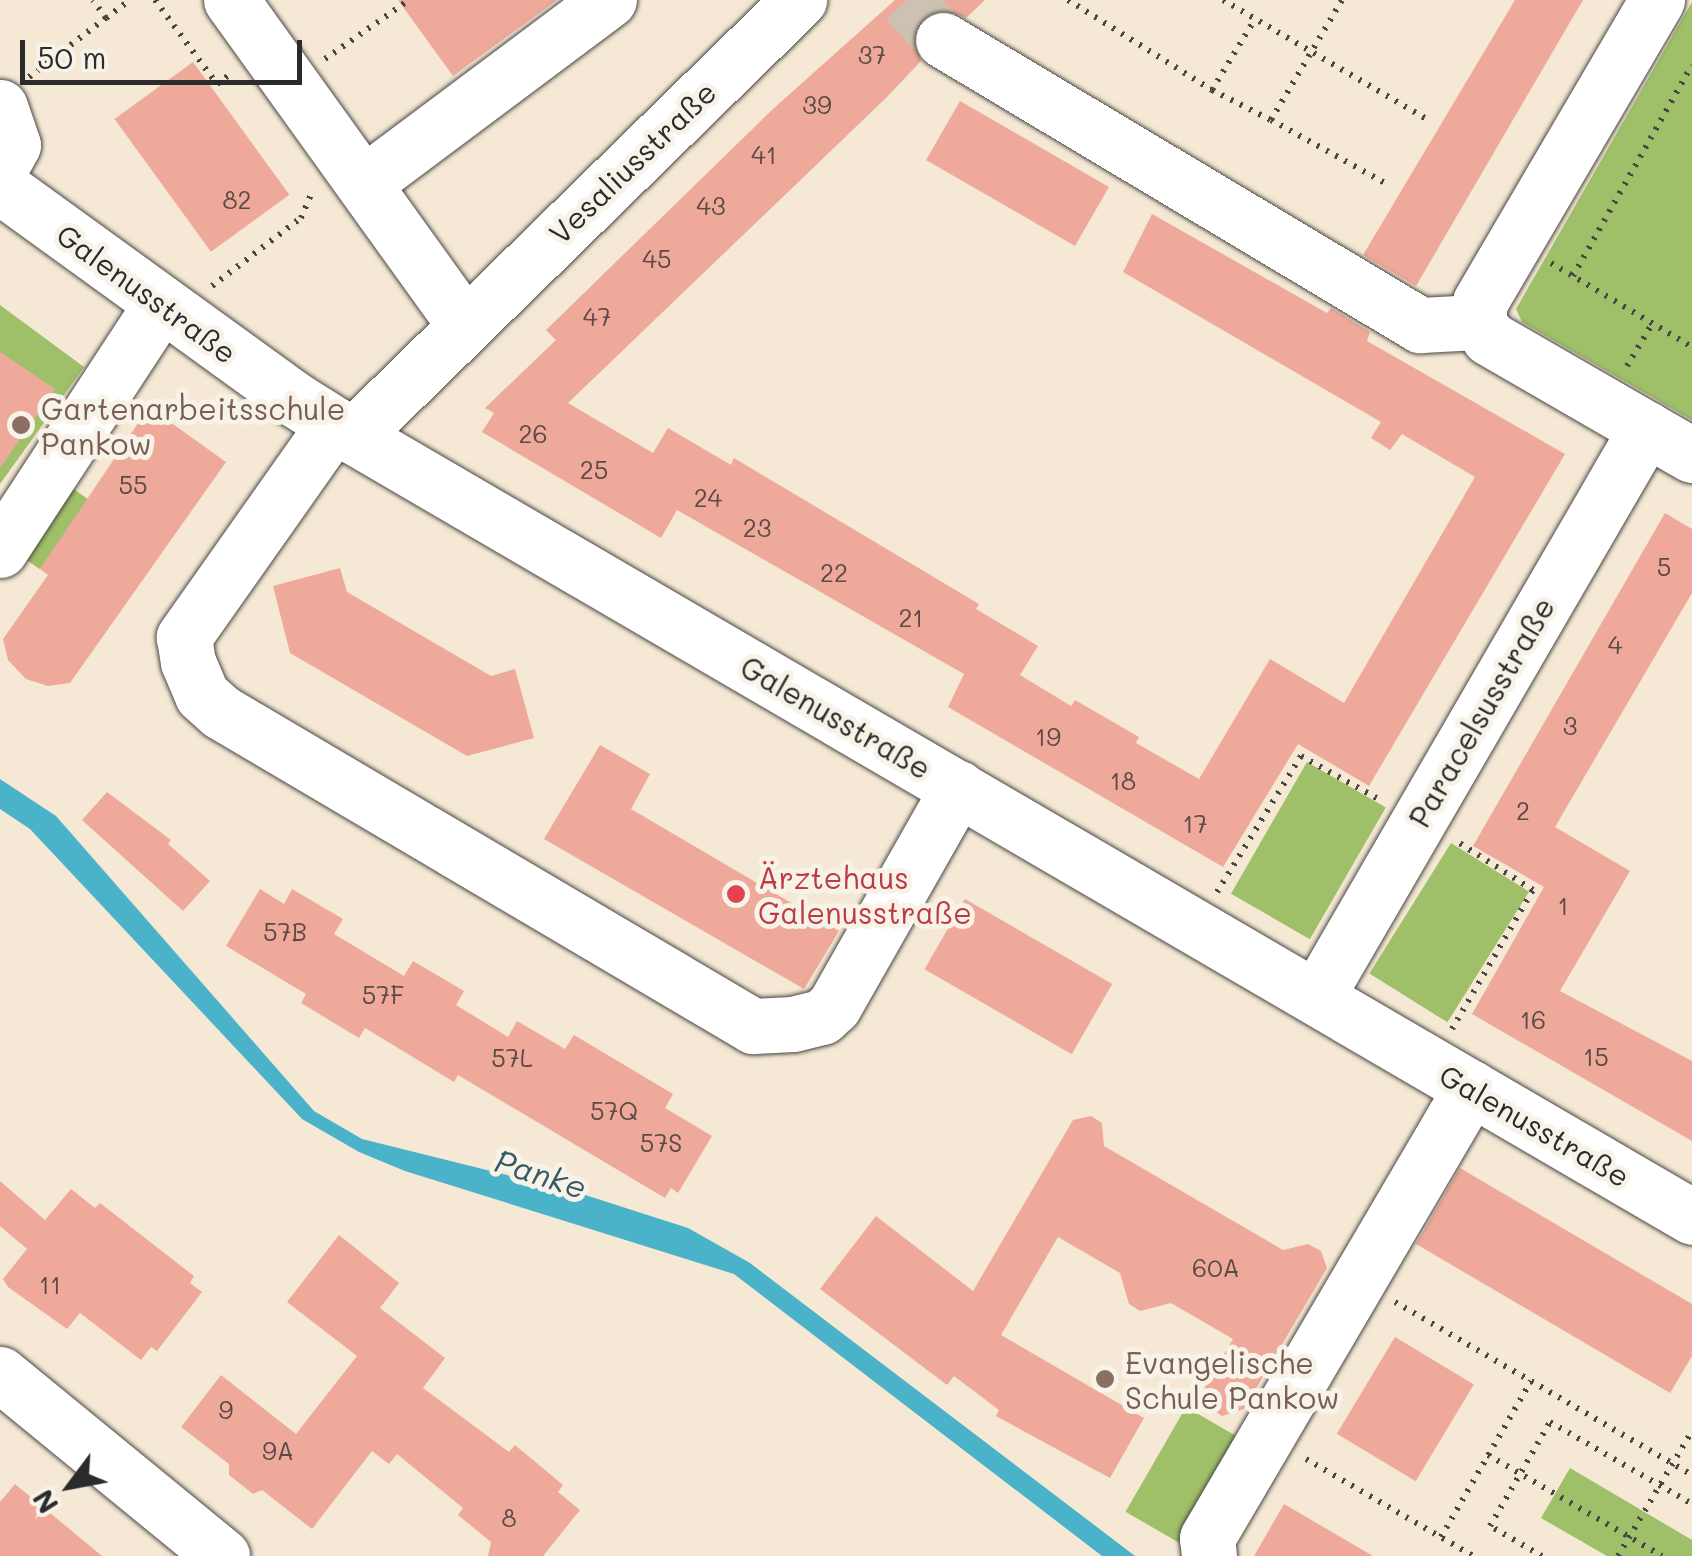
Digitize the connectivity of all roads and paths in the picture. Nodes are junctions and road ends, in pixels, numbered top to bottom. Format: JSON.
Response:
{"nodes":[{"id":1,"x":93,"y":0,"type":"edge"},
{"id":2,"x":130,"y":0,"type":"edge"},
{"id":3,"x":231,"y":0,"type":"edge"},
{"id":4,"x":409,"y":0,"type":"edge"},
{"id":5,"x":609,"y":0,"type":"edge"},
{"id":6,"x":799,"y":0,"type":"edge"},
{"id":7,"x":1068,"y":0,"type":"edge"},
{"id":8,"x":1223,"y":0,"type":"edge"},
{"id":9,"x":1342,"y":0,"type":"edge"},
{"id":10,"x":1657,"y":0,"type":"edge"},
{"id":11,"x":106,"y":18,"type":"junction"},
{"id":12,"x":1255,"y":19,"type":"junction"},
{"id":13,"x":943,"y":40,"type":"tunnel mouth"},
{"id":14,"x":1312,"y":52,"type":"junction"},
{"id":15,"x":1692,"y":64,"type":"edge"},
{"id":16,"x":316,"y":66,"type":"dead end"},
{"id":17,"x":1212,"y":90,"type":"junction"},
{"id":18,"x":9,"y":96,"type":"edge"},
{"id":19,"x":1427,"y":119,"type":"dead end"},
{"id":20,"x":1271,"y":120,"type":"junction"},
{"id":21,"x":0,"y":168,"type":"edge"},
{"id":22,"x":356,"y":172,"type":"junction"},
{"id":23,"x":1385,"y":183,"type":"dead end"},
{"id":24,"x":0,"y":186,"type":"edge"},
{"id":25,"x":1516,"y":242,"type":"junction"},
{"id":26,"x":1573,"y":276,"type":"junction"},
{"id":27,"x":182,"y":298,"type":"junction"},
{"id":28,"x":1478,"y":322,"type":"junction"},
{"id":29,"x":464,"y":324,"type":"junction"},
{"id":30,"x":1652,"y":324,"type":"junction"},
{"id":31,"x":1692,"y":347,"type":"edge"},
{"id":32,"x":1624,"y":372,"type":"dead end"},
{"id":33,"x":1646,"y":429,"type":"junction"},
{"id":34,"x":343,"y":430,"type":"junction"},
{"id":35,"x":1692,"y":456,"type":"edge"},
{"id":36,"x":0,"y":550,"type":"edge"},
{"id":37,"x":958,"y":788,"type":"junction"},
{"id":38,"x":1391,"y":807,"type":"dead end"},
{"id":39,"x":1446,"y":834,"type":"dead end"},
{"id":40,"x":1214,"y":897,"type":"dead end"},
{"id":41,"x":1317,"y":996,"type":"junction"},
{"id":42,"x":1448,"y":1034,"type":"dead end"},
{"id":43,"x":1471,"y":1088,"type":"junction"},
{"id":44,"x":1692,"y":1216,"type":"edge"},
{"id":45,"x":1358,"y":1281,"type":"junction"},
{"id":46,"x":0,"y":1374,"type":"edge"},
{"id":47,"x":1530,"y":1382,"type":"junction"},
{"id":48,"x":1692,"y":1431,"type":"edge"},
{"id":49,"x":1267,"y":1436,"type":"junction"},
{"id":50,"x":1488,"y":1455,"type":"junction"},
{"id":51,"x":1672,"y":1464,"type":"junction"},
{"id":52,"x":1520,"y":1474,"type":"junction"},
{"id":53,"x":1692,"y":1476,"type":"edge"},
{"id":54,"x":1660,"y":1485,"type":"junction"},
{"id":55,"x":1692,"y":1504,"type":"edge"},
{"id":56,"x":1441,"y":1537,"type":"junction"},
{"id":57,"x":1629,"y":1537,"type":"junction"},
{"id":58,"x":222,"y":1556,"type":"edge"},
{"id":59,"x":1208,"y":1556,"type":"edge"},
{"id":60,"x":1473,"y":1556,"type":"edge"},
{"id":61,"x":1542,"y":1556,"type":"edge"},
{"id":62,"x":1618,"y":1556,"type":"edge"},
{"id":63,"x":1662,"y":1556,"type":"edge"}],
"edges":[{"from":1,"to":11,"type":"path"},
{"from":2,"to":11,"type":"path"},
{"from":3,"to":22,"type":"street"},
{"from":4,"to":16,"type":"path"},
{"from":5,"to":22,"type":"street"},
{"from":6,"to":29,"type":"street","name":"Vesaliusstraße"},
{"from":7,"to":17,"type":"path"},
{"from":8,"to":12,"type":"path"},
{"from":9,"to":14,"type":"path"},
{"from":10,"to":25,"type":"street"},
{"from":11,"to":18,"type":"path"},
{"from":12,"to":14,"type":"path"},
{"from":12,"to":17,"type":"path"},
{"from":13,"to":28,"type":"street"},
{"from":14,"to":19,"type":"path"},
{"from":14,"to":20,"type":"path"},
{"from":15,"to":26,"type":"path"},
{"from":17,"to":20,"type":"path"},
{"from":18,"to":21,"type":"street"},
{"from":20,"to":23,"type":"path"},
{"from":22,"to":27,"type":"path"},
{"from":22,"to":29,"type":"street"},
{"from":24,"to":27,"type":"street","name":"Galenusstraße"},
{"from":25,"to":26,"type":"path"},
{"from":25,"to":28,"type":"street"},
{"from":26,"to":30,"type":"path"},
{"from":27,"to":34,"type":"street","name":"Galenusstraße"},
{"from":27,"to":36,"type":"street"},
{"from":28,"to":33,"type":"street"},
{"from":29,"to":34,"type":"street","name":"Vesaliusstraße"},
{"from":30,"to":31,"type":"path"},
{"from":30,"to":32,"type":"path"},
{"from":33,"to":35,"type":"street"},
{"from":33,"to":41,"type":"street","name":"Paracelsusstraße"},
{"from":34,"to":37,"type":"street","name":"Galenusstraße"},
{"from":34,"to":37,"type":"street","name":"Vesaliusstraße"},
{"from":37,"to":41,"type":"street","name":"Galenusstraße"},
{"from":38,"to":40,"type":"path"},
{"from":39,"to":42,"type":"path"},
{"from":41,"to":43,"type":"street","name":"Galenusstraße"},
{"from":43,"to":44,"type":"street","name":"Galenusstraße"},
{"from":43,"to":45,"type":"street"},
{"from":45,"to":47,"type":"path"},
{"from":45,"to":49,"type":"street"},
{"from":46,"to":58,"type":"street"},
{"from":47,"to":50,"type":"path"},
{"from":47,"to":51,"type":"path"},
{"from":48,"to":51,"type":"path"},
{"from":49,"to":56,"type":"path"},
{"from":49,"to":59,"type":"street"},
{"from":50,"to":52,"type":"path"},
{"from":50,"to":56,"type":"path"},
{"from":51,"to":53,"type":"path"},
{"from":51,"to":54,"type":"path"},
{"from":52,"to":54,"type":"path"},
{"from":52,"to":57,"type":"path"},
{"from":52,"to":61,"type":"path"},
{"from":54,"to":55,"type":"path"},
{"from":54,"to":57,"type":"path"},
{"from":56,"to":60,"type":"path"},
{"from":57,"to":62,"type":"path"},
{"from":57,"to":63,"type":"path"}]}
